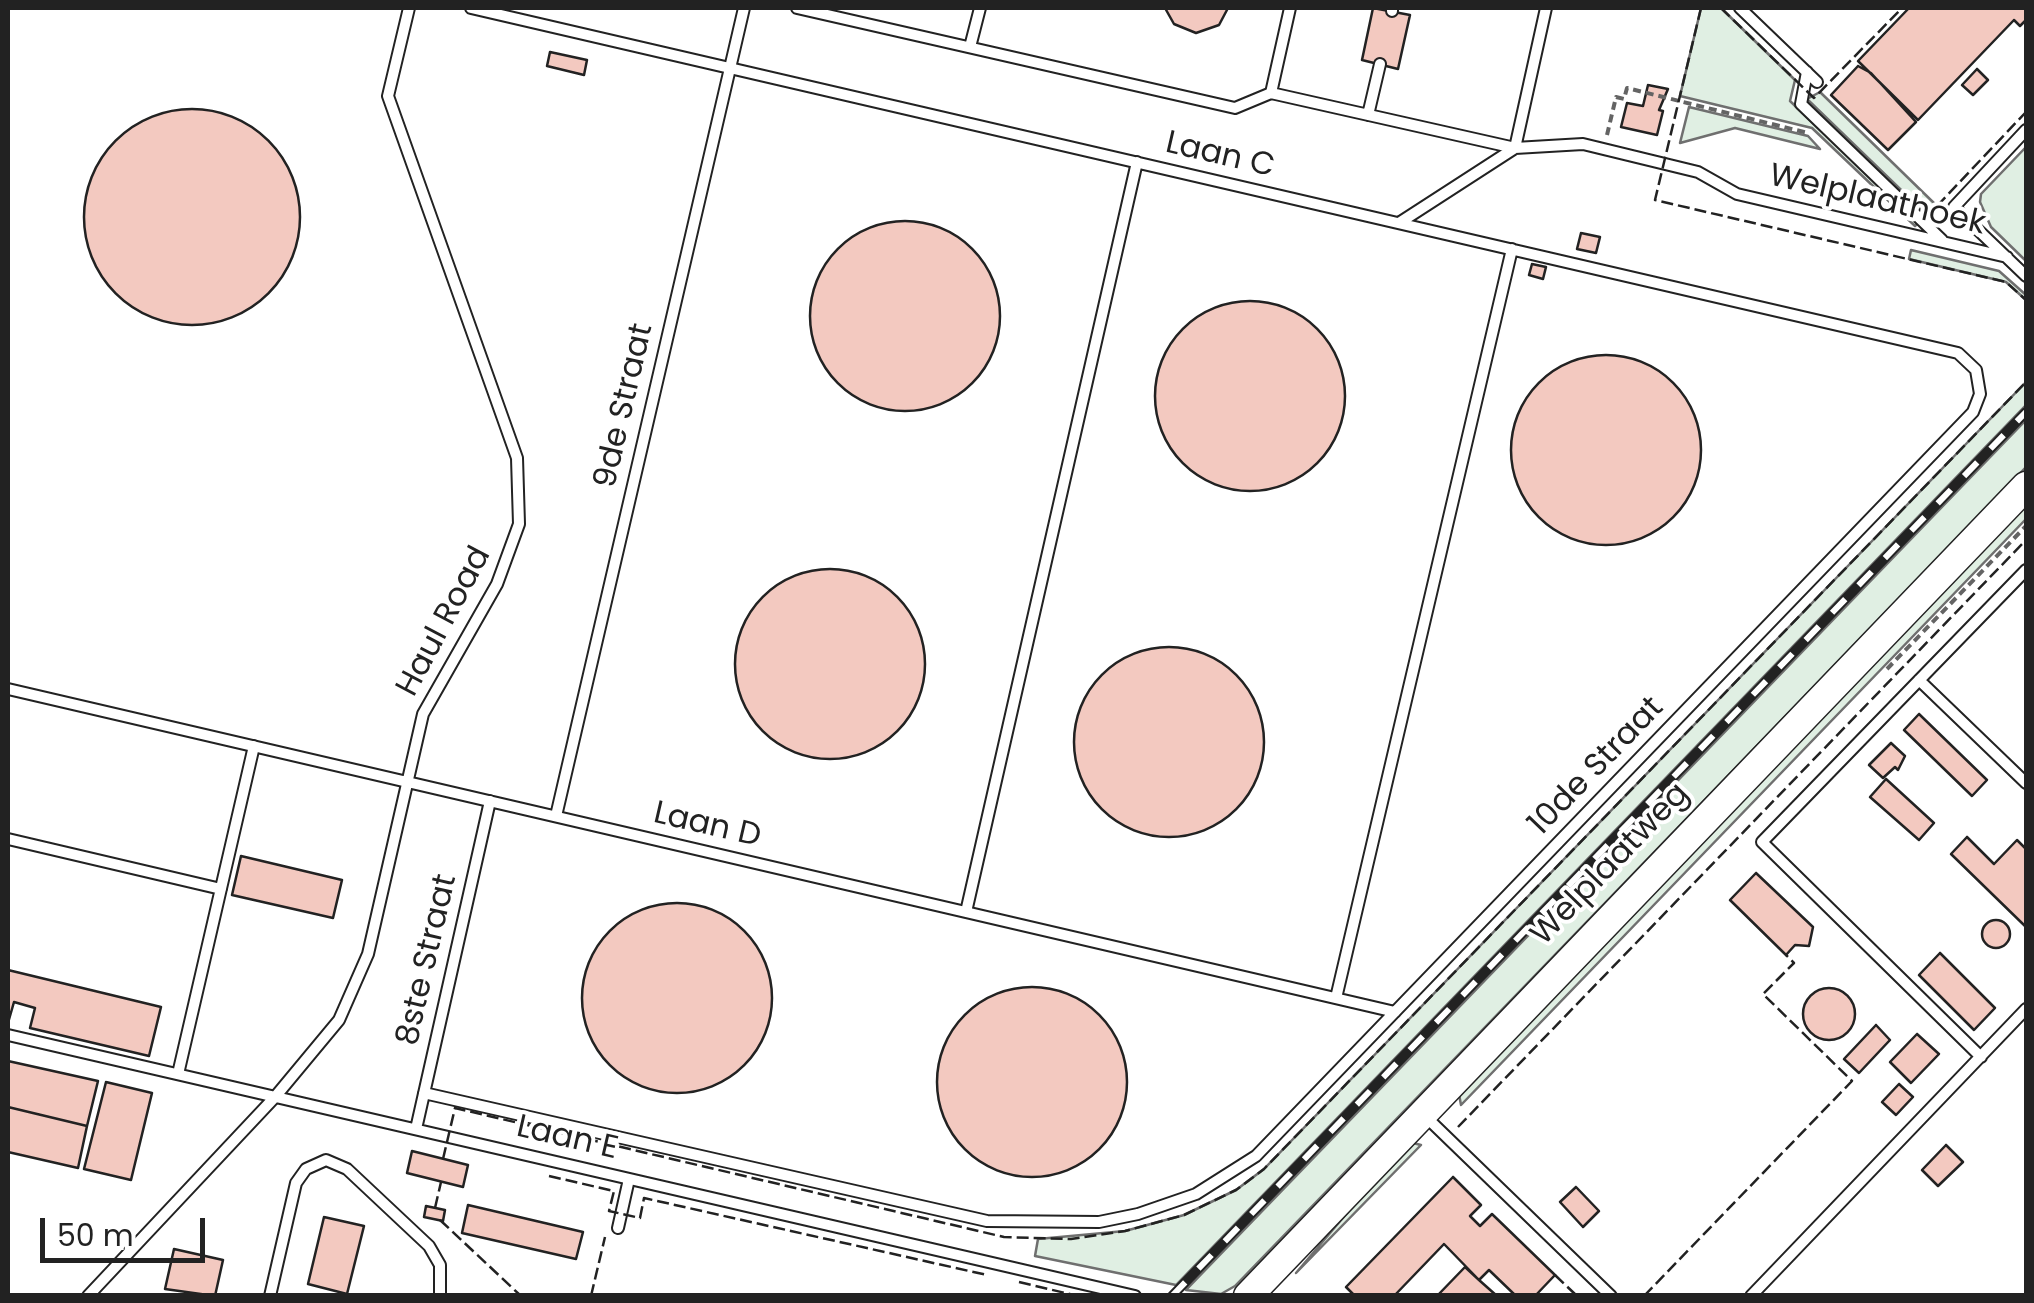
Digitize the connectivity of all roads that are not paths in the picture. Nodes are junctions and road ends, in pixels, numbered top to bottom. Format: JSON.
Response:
{"nodes":[{"id":1,"x":408,"y":8,"type":"edge"},
{"id":2,"x":471,"y":8,"type":"edge"},
{"id":3,"x":744,"y":8,"type":"edge"},
{"id":4,"x":797,"y":8,"type":"edge"},
{"id":5,"x":980,"y":8,"type":"edge"},
{"id":6,"x":1290,"y":8,"type":"edge"},
{"id":7,"x":1546,"y":8,"type":"edge"},
{"id":8,"x":1740,"y":8,"type":"edge"},
{"id":9,"x":970,"y":47,"type":"junction"},
{"id":10,"x":1380,"y":64,"type":"dead end"},
{"id":11,"x":730,"y":68,"type":"junction"},
{"id":12,"x":1806,"y":72,"type":"junction"},
{"id":13,"x":1816,"y":82,"type":"dead end"},
{"id":14,"x":1271,"y":93,"type":"junction"},
{"id":15,"x":1368,"y":114,"type":"junction"},
{"id":16,"x":2026,"y":130,"type":"edge"},
{"id":17,"x":1515,"y":148,"type":"junction"},
{"id":18,"x":1137,"y":162,"type":"junction"},
{"id":19,"x":1399,"y":223,"type":"junction"},
{"id":20,"x":1945,"y":243,"type":"junction"},
{"id":21,"x":1512,"y":249,"type":"junction"},
{"id":22,"x":2007,"y":257,"type":"junction"},
{"id":23,"x":2026,"y":276,"type":"edge"},
{"id":24,"x":1974,"y":412,"type":"joint"},
{"id":25,"x":2026,"y":486,"type":"edge"},
{"id":26,"x":2026,"y":570,"type":"edge"},
{"id":27,"x":1920,"y":680,"type":"junction"},
{"id":28,"x":8,"y":689,"type":"edge"},
{"id":29,"x":254,"y":746,"type":"junction"},
{"id":30,"x":408,"y":778,"type":"junction"},
{"id":31,"x":2025,"y":779,"type":"edge"},
{"id":32,"x":490,"y":801,"type":"junction"},
{"id":33,"x":556,"y":816,"type":"junction"},
{"id":34,"x":8,"y":839,"type":"edge"},
{"id":35,"x":221,"y":889,"type":"junction"},
{"id":36,"x":966,"y":912,"type":"junction"},
{"id":37,"x":1336,"y":998,"type":"junction"},
{"id":38,"x":2026,"y":1009,"type":"edge"},
{"id":39,"x":1395,"y":1012,"type":"junction"},
{"id":40,"x":8,"y":1034,"type":"edge"},
{"id":41,"x":1980,"y":1057,"type":"junction"},
{"id":42,"x":178,"y":1074,"type":"junction"},
{"id":43,"x":424,"y":1093,"type":"junction"},
{"id":44,"x":275,"y":1097,"type":"junction"},
{"id":45,"x":1420,"y":1112,"type":"junction"},
{"id":46,"x":416,"y":1129,"type":"junction"},
{"id":47,"x":629,"y":1179,"type":"junction"},
{"id":48,"x":618,"y":1228,"type":"dead end"},
{"id":49,"x":88,"y":1296,"type":"edge"},
{"id":50,"x":270,"y":1296,"type":"edge"},
{"id":51,"x":440,"y":1296,"type":"edge"},
{"id":52,"x":1135,"y":1296,"type":"edge"},
{"id":53,"x":1248,"y":1296,"type":"edge"},
{"id":54,"x":1611,"y":1296,"type":"edge"},
{"id":55,"x":1751,"y":1296,"type":"edge"}],
"edges":[{"from":1,"to":30,"type":"lane","name":"Haul Road"},
{"from":2,"to":11,"type":"lane","name":"Laan C"},
{"from":3,"to":11,"type":"lane","name":"9de Straat"},
{"from":4,"to":9,"type":"lane"},
{"from":5,"to":9,"type":"lane"},
{"from":6,"to":14,"type":"lane"},
{"from":7,"to":17,"type":"lane"},
{"from":8,"to":12,"type":"lane"},
{"from":9,"to":14,"type":"lane"},
{"from":10,"to":15,"type":"lane"},
{"from":11,"to":18,"type":"lane","name":"Laan C"},
{"from":11,"to":33,"type":"lane","name":"9de Straat"},
{"from":12,"to":13,"type":"lane"},
{"from":12,"to":20,"type":"lane"},
{"from":14,"to":15,"type":"lane"},
{"from":15,"to":17,"type":"lane"},
{"from":16,"to":22,"type":"lane","name":"Welplaathoek"},
{"from":17,"to":19,"type":"lane"},
{"from":17,"to":20,"type":"lane","name":"Welplaathoek"},
{"from":18,"to":19,"type":"lane","name":"Laan C"},
{"from":18,"to":36,"type":"lane"},
{"from":19,"to":21,"type":"lane","name":"Laan C"},
{"from":20,"to":22,"type":"lane","name":"Welplaathoek"},
{"from":21,"to":24,"type":"lane","name":"Laan C"},
{"from":21,"to":37,"type":"lane"},
{"from":22,"to":23,"type":"lane","name":"Welplaathoek"},
{"from":24,"to":39,"type":"lane","name":"10de Straat"},
{"from":25,"to":45,"type":"street","name":"Welplaatweg"},
{"from":26,"to":27,"type":"lane"},
{"from":27,"to":31,"type":"lane"},
{"from":27,"to":41,"type":"lane"},
{"from":28,"to":29,"type":"lane","name":"Laan D"},
{"from":29,"to":30,"type":"lane","name":"Laan D"},
{"from":29,"to":35,"type":"lane"},
{"from":30,"to":32,"type":"lane","name":"Laan D"},
{"from":30,"to":44,"type":"lane","name":"Haul Road"},
{"from":32,"to":33,"type":"lane","name":"Laan D"},
{"from":32,"to":43,"type":"lane","name":"8ste Straat"},
{"from":33,"to":36,"type":"lane","name":"Laan D"},
{"from":34,"to":35,"type":"lane"},
{"from":35,"to":42,"type":"lane"},
{"from":36,"to":37,"type":"lane","name":"Laan D"},
{"from":37,"to":39,"type":"lane","name":"Laan D"},
{"from":38,"to":41,"type":"lane"},
{"from":39,"to":43,"type":"lane","name":"10de Straat"},
{"from":40,"to":42,"type":"lane","name":"Laan E"},
{"from":41,"to":55,"type":"lane"},
{"from":42,"to":44,"type":"lane","name":"Laan E"},
{"from":43,"to":46,"type":"lane","name":"8ste Straat"},
{"from":44,"to":46,"type":"lane","name":"Laan E"},
{"from":44,"to":49,"type":"lane","name":"Haul Road"},
{"from":45,"to":53,"type":"street","name":"Welplaatweg"},
{"from":45,"to":54,"type":"lane"},
{"from":46,"to":47,"type":"lane","name":"Laan E"},
{"from":47,"to":48,"type":"lane"},
{"from":47,"to":52,"type":"lane","name":"Laan E"},
{"from":50,"to":51,"type":"lane"}]}
